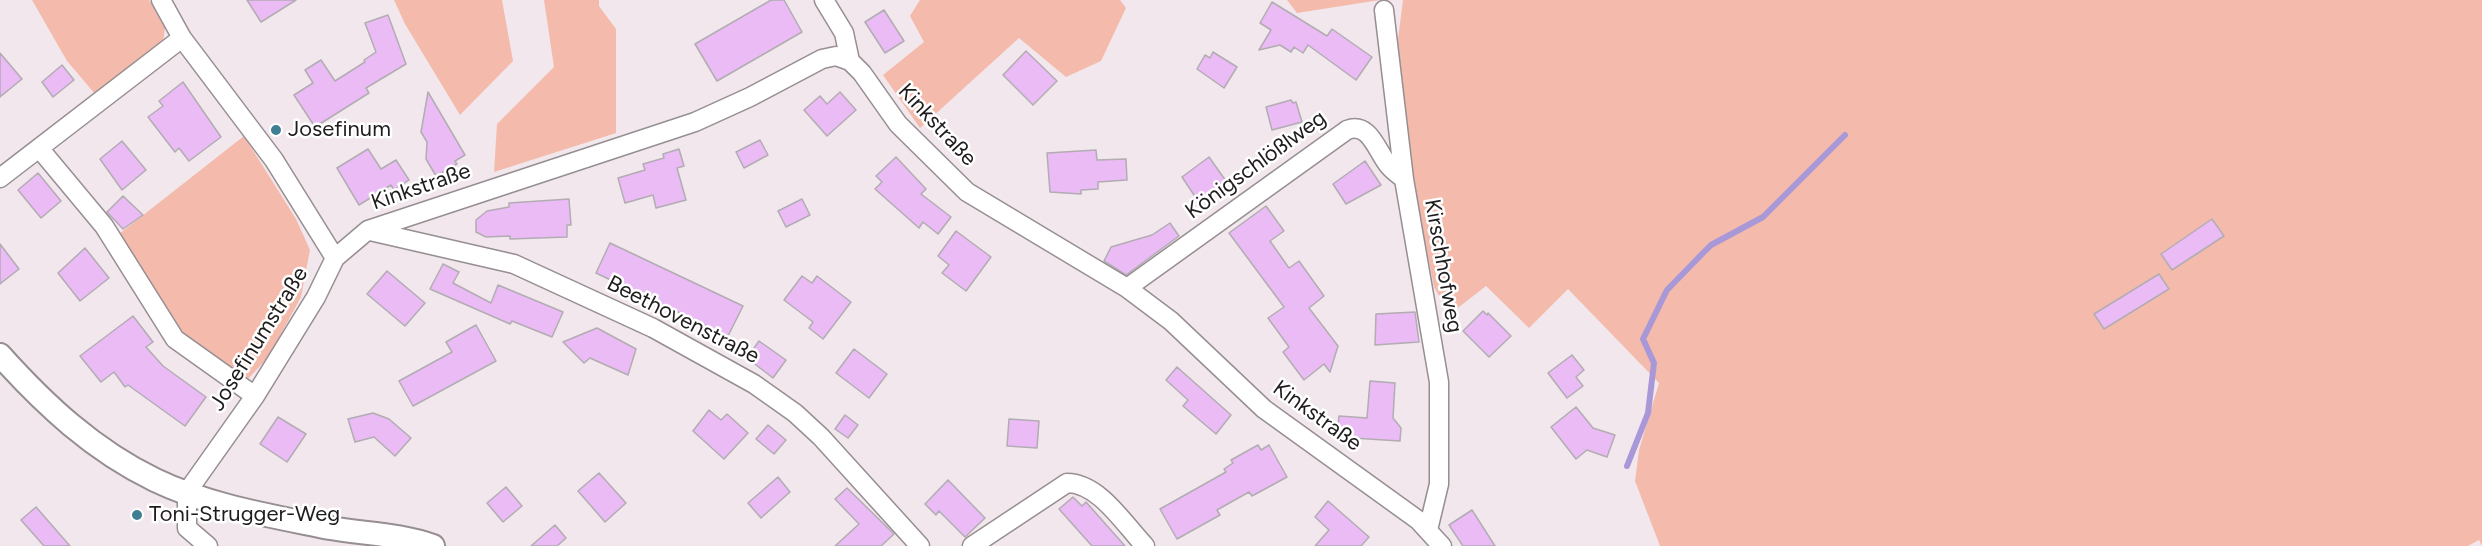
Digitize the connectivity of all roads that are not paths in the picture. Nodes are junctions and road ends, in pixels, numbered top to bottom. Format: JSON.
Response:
{"nodes":[{"id":1,"x":161,"y":0,"type":"edge"},
{"id":2,"x":824,"y":0,"type":"edge"},
{"id":3,"x":1384,"y":10,"type":"dead end"},
{"id":4,"x":182,"y":38,"type":"junction"},
{"id":5,"x":850,"y":61,"type":"junction"},
{"id":6,"x":39,"y":148,"type":"junction"},
{"id":7,"x":0,"y":178,"type":"edge"},
{"id":8,"x":1404,"y":179,"type":"junction"},
{"id":9,"x":368,"y":230,"type":"junction"},
{"id":10,"x":335,"y":258,"type":"junction"},
{"id":11,"x":1127,"y":288,"type":"junction"},
{"id":12,"x":0,"y":355,"type":"edge"},
{"id":13,"x":255,"y":396,"type":"junction"},
{"id":14,"x":187,"y":492,"type":"junction"},
{"id":15,"x":1428,"y":530,"type":"junction"},
{"id":16,"x":208,"y":546,"type":"edge"},
{"id":17,"x":433,"y":546,"type":"edge"},
{"id":18,"x":920,"y":546,"type":"edge"},
{"id":19,"x":972,"y":546,"type":"edge"},
{"id":20,"x":1145,"y":546,"type":"edge"},
{"id":21,"x":1442,"y":546,"type":"edge"}],
"edges":[{"from":1,"to":4,"type":"street","name":"Josefinumstraße"},
{"from":2,"to":5,"type":"street"},
{"from":3,"to":8,"type":"street","name":"Kirschhofweg"},
{"from":4,"to":6,"type":"street"},
{"from":4,"to":10,"type":"street","name":"Josefinumstraße"},
{"from":5,"to":9,"type":"street","name":"Kinkstraße"},
{"from":5,"to":11,"type":"street","name":"Kinkstraße"},
{"from":6,"to":7,"type":"street"},
{"from":6,"to":13,"type":"street"},
{"from":8,"to":11,"type":"street","name":"Königschlößlweg"},
{"from":8,"to":15,"type":"street","name":"Kirschhofweg"},
{"from":9,"to":10,"type":"street","name":"Kinkstraße"},
{"from":9,"to":18,"type":"street","name":"Beethovenstraße"},
{"from":10,"to":13,"type":"street","name":"Josefinumstraße"},
{"from":11,"to":15,"type":"street","name":"Kinkstraße"},
{"from":12,"to":14,"type":"street"},
{"from":13,"to":14,"type":"street","name":"Josefinumstraße"},
{"from":14,"to":16,"type":"street"},
{"from":14,"to":17,"type":"street"},
{"from":15,"to":21,"type":"street","name":"Kinkstraße"},
{"from":19,"to":20,"type":"street"}]}
